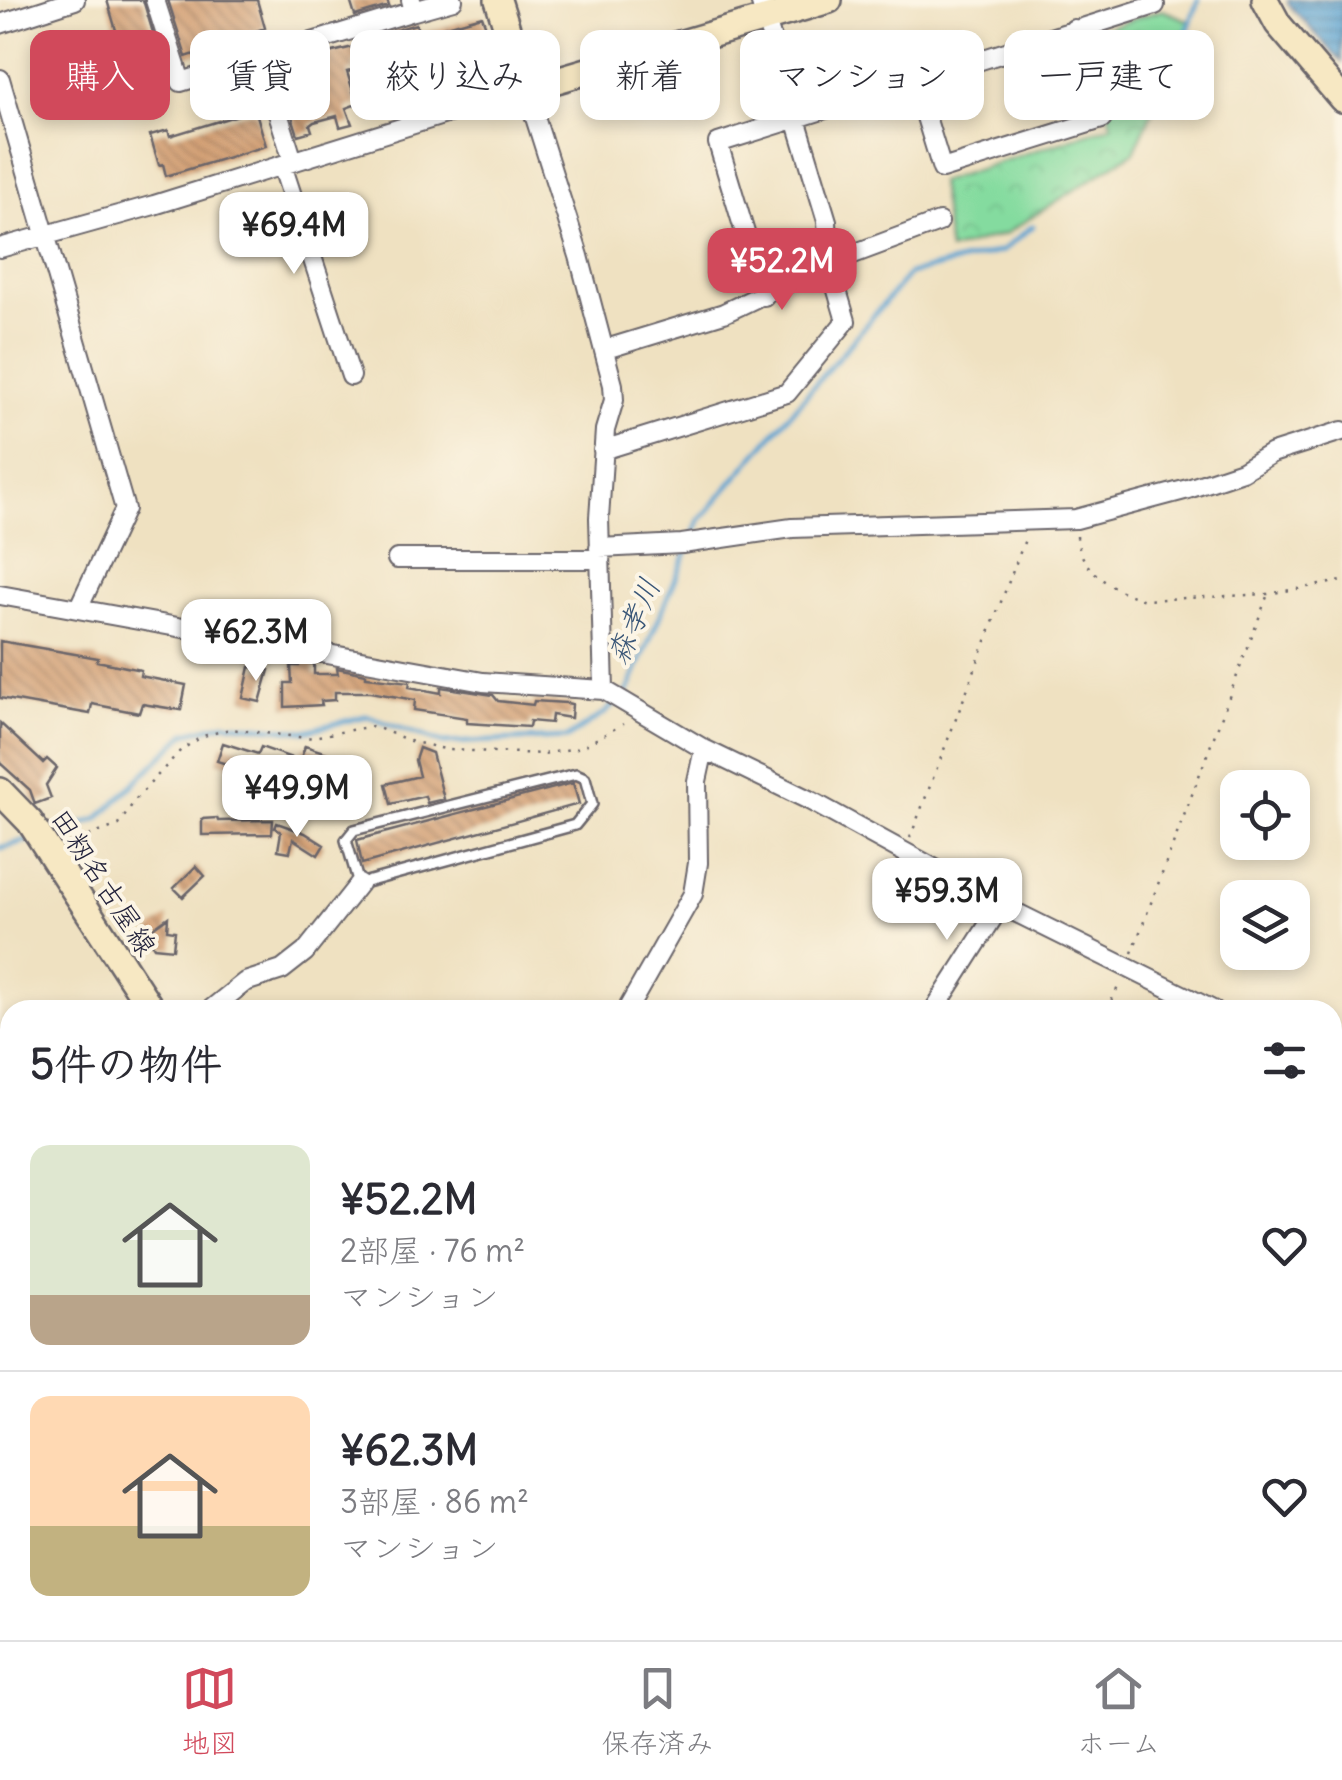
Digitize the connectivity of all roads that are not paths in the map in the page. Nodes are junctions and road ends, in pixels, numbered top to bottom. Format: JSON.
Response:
{"nodes":[{"id":1,"x":155,"y":0,"type":"edge"},
{"id":2,"x":453,"y":0,"type":"edge"},
{"id":3,"x":498,"y":0,"type":"edge"},
{"id":4,"x":829,"y":0,"type":"edge"},
{"id":5,"x":1153,"y":0,"type":"edge"},
{"id":6,"x":1265,"y":0,"type":"edge"},
{"id":7,"x":70,"y":1,"type":"edge"},
{"id":8,"x":412,"y":6,"type":"edge"},
{"id":9,"x":762,"y":10,"type":"edge"},
{"id":10,"x":0,"y":24,"type":"edge"},
{"id":11,"x":1074,"y":29,"type":"junction"},
{"id":12,"x":507,"y":30,"type":"edge"},
{"id":13,"x":330,"y":33,"type":"edge"},
{"id":14,"x":984,"y":58,"type":"edge"},
{"id":15,"x":560,"y":78,"type":"edge"},
{"id":16,"x":0,"y":79,"type":"edge"},
{"id":17,"x":190,"y":79,"type":"edge"},
{"id":18,"x":1342,"y":99,"type":"edge"},
{"id":19,"x":277,"y":120,"type":"edge"},
{"id":20,"x":426,"y":120,"type":"edge"},
{"id":21,"x":536,"y":120,"type":"edge"},
{"id":22,"x":796,"y":120,"type":"joint"},
{"id":23,"x":927,"y":120,"type":"edge"},
{"id":24,"x":288,"y":163,"type":"junction"},
{"id":25,"x":939,"y":222,"type":"dead end"},
{"id":26,"x":46,"y":235,"type":"junction"},
{"id":27,"x":0,"y":248,"type":"edge"},
{"id":28,"x":829,"y":263,"type":"junction"},
{"id":29,"x":764,"y":296,"type":"junction"},
{"id":30,"x":606,"y":349,"type":"junction"},
{"id":31,"x":351,"y":376,"type":"dead end"},
{"id":32,"x":1342,"y":431,"type":"edge"},
{"id":33,"x":603,"y":450,"type":"junction"},
{"id":34,"x":598,"y":554,"type":"junction"},
{"id":35,"x":397,"y":559,"type":"dead end"},
{"id":36,"x":0,"y":595,"type":"edge"},
{"id":37,"x":78,"y":608,"type":"junction"},
{"id":38,"x":608,"y":692,"type":"junction"},
{"id":39,"x":704,"y":748,"type":"junction"},
{"id":40,"x":0,"y":791,"type":"edge"},
{"id":41,"x":358,"y":884,"type":"junction"},
{"id":42,"x":1001,"y":904,"type":"junction"},
{"id":43,"x":146,"y":1000,"type":"edge"},
{"id":44,"x":222,"y":1000,"type":"edge"},
{"id":45,"x":632,"y":1000,"type":"edge"},
{"id":46,"x":940,"y":1000,"type":"edge"},
{"id":47,"x":1194,"y":1000,"type":"edge"}],
"edges":[{"from":1,"to":17,"type":"street"},
{"from":2,"to":8,"type":"street"},
{"from":3,"to":12,"type":"street"},
{"from":4,"to":9,"type":"street"},
{"from":5,"to":11,"type":"street"},
{"from":6,"to":18,"type":"street"},
{"from":7,"to":10,"type":"street"},
{"from":8,"to":13,"type":"street"},
{"from":9,"to":15,"type":"street"},
{"from":11,"to":14,"type":"street"},
{"from":11,"to":23,"type":"street"},
{"from":16,"to":26,"type":"street"},
{"from":19,"to":24,"type":"street"},
{"from":20,"to":24,"type":"street"},
{"from":21,"to":30,"type":"street"},
{"from":22,"to":28,"type":"street"},
{"from":22,"to":29,"type":"street"},
{"from":24,"to":26,"type":"street"},
{"from":24,"to":31,"type":"street"},
{"from":25,"to":28,"type":"street"},
{"from":26,"to":27,"type":"street"},
{"from":26,"to":37,"type":"street"},
{"from":28,"to":29,"type":"street"},
{"from":28,"to":33,"type":"street"},
{"from":29,"to":30,"type":"street"},
{"from":30,"to":33,"type":"street"},
{"from":32,"to":34,"type":"street"},
{"from":33,"to":34,"type":"street"},
{"from":34,"to":35,"type":"street"},
{"from":34,"to":38,"type":"street"},
{"from":36,"to":37,"type":"street"},
{"from":37,"to":38,"type":"street"},
{"from":38,"to":39,"type":"street"},
{"from":39,"to":42,"type":"street"},
{"from":39,"to":45,"type":"street"},
{"from":40,"to":43,"type":"street","name":"田籾名古屋線"},
{"from":41,"to":41,"type":"lane"},
{"from":41,"to":44,"type":"street"},
{"from":42,"to":46,"type":"street"},
{"from":42,"to":47,"type":"street"}]}
